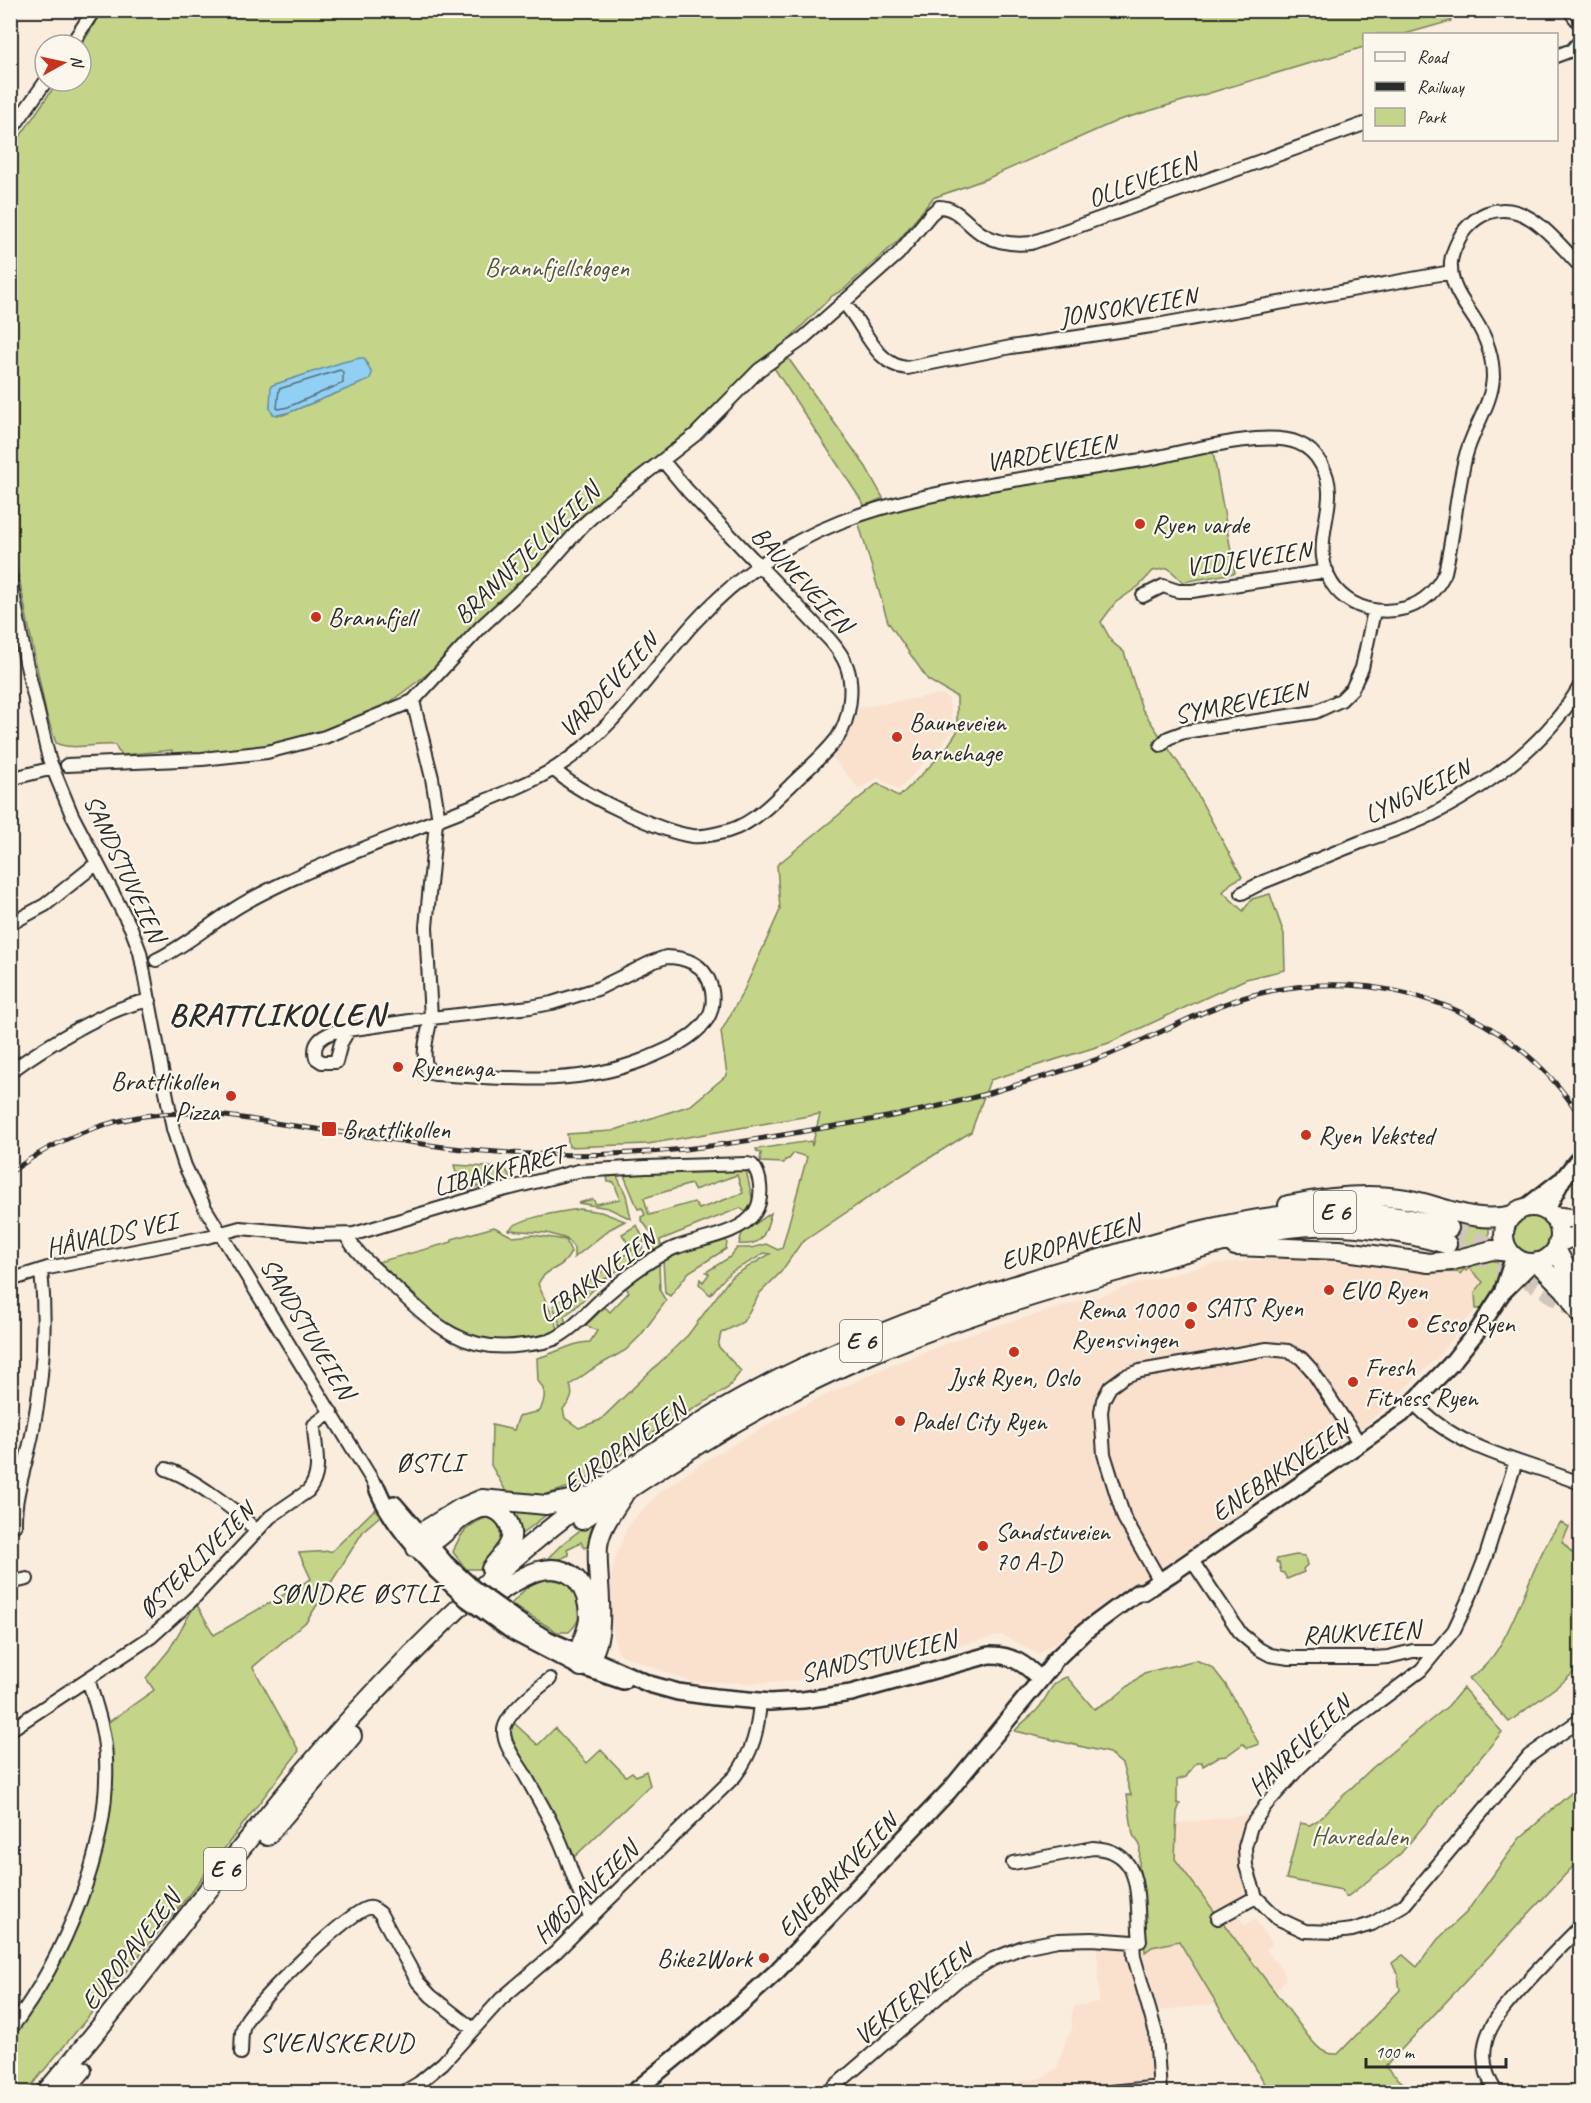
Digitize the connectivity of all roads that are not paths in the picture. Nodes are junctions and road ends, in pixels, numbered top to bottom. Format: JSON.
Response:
{"nodes":[{"id":1,"x":94,"y":10,"type":"edge"},
{"id":2,"x":1569,"y":10,"type":"edge"},
{"id":3,"x":1581,"y":24,"type":"edge"},
{"id":4,"x":79,"y":33,"type":"edge"},
{"id":5,"x":1581,"y":40,"type":"edge"},
{"id":6,"x":1558,"y":56,"type":"edge"},
{"id":7,"x":38,"y":93,"type":"edge"},
{"id":8,"x":1363,"y":125,"type":"edge"},
{"id":9,"x":10,"y":132,"type":"edge"},
{"id":10,"x":939,"y":207,"type":"joint"},
{"id":11,"x":1581,"y":266,"type":"edge"},
{"id":12,"x":1451,"y":272,"type":"junction"},
{"id":13,"x":843,"y":302,"type":"junction"},
{"id":14,"x":663,"y":461,"type":"junction"},
{"id":15,"x":760,"y":564,"type":"junction"},
{"id":16,"x":1327,"y":571,"type":"junction"},
{"id":17,"x":10,"y":577,"type":"edge"},
{"id":18,"x":1143,"y":596,"type":"dead end"},
{"id":19,"x":1374,"y":611,"type":"junction"},
{"id":20,"x":1581,"y":687,"type":"edge"},
{"id":21,"x":413,"y":701,"type":"junction"},
{"id":22,"x":1161,"y":745,"type":"dead end"},
{"id":23,"x":67,"y":765,"type":"dead end"},
{"id":24,"x":52,"y":768,"type":"junction"},
{"id":25,"x":554,"y":769,"type":"junction"},
{"id":26,"x":10,"y":779,"type":"edge"},
{"id":27,"x":437,"y":821,"type":"junction"},
{"id":28,"x":96,"y":864,"type":"junction"},
{"id":29,"x":1242,"y":893,"type":"dead end"},
{"id":30,"x":10,"y":924,"type":"edge"},
{"id":31,"x":156,"y":960,"type":"dead end"},
{"id":32,"x":150,"y":1001,"type":"junction"},
{"id":33,"x":431,"y":1018,"type":"junction"},
{"id":34,"x":348,"y":1031,"type":"dead end"},
{"id":35,"x":10,"y":1072,"type":"edge"},
{"id":36,"x":1581,"y":1157,"type":"edge"},
{"id":37,"x":1562,"y":1180,"type":"junction"},
{"id":38,"x":759,"y":1204,"type":"joint"},
{"id":39,"x":1519,"y":1212,"type":"junction"},
{"id":40,"x":1549,"y":1213,"type":"junction"},
{"id":41,"x":1581,"y":1219,"type":"edge"},
{"id":42,"x":1220,"y":1227,"type":"junction"},
{"id":43,"x":221,"y":1232,"type":"junction"},
{"id":44,"x":1581,"y":1234,"type":"edge"},
{"id":45,"x":346,"y":1236,"type":"junction"},
{"id":46,"x":1213,"y":1245,"type":"junction"},
{"id":47,"x":1557,"y":1246,"type":"junction"},
{"id":48,"x":1512,"y":1254,"type":"junction"},
{"id":49,"x":1534,"y":1262,"type":"junction"},
{"id":50,"x":41,"y":1270,"type":"junction"},
{"id":51,"x":10,"y":1280,"type":"edge"},
{"id":52,"x":1581,"y":1284,"type":"edge"},
{"id":53,"x":1502,"y":1293,"type":"junction"},
{"id":54,"x":1581,"y":1314,"type":"edge"},
{"id":55,"x":1414,"y":1403,"type":"junction"},
{"id":56,"x":331,"y":1412,"type":"junction"},
{"id":57,"x":1360,"y":1444,"type":"junction"},
{"id":58,"x":1516,"y":1461,"type":"junction"},
{"id":59,"x":166,"y":1469,"type":"dead end"},
{"id":60,"x":1581,"y":1483,"type":"edge"},
{"id":61,"x":377,"y":1488,"type":"joint"},
{"id":62,"x":626,"y":1492,"type":"junction"},
{"id":63,"x":598,"y":1493,"type":"junction"},
{"id":64,"x":569,"y":1501,"type":"junction"},
{"id":65,"x":15,"y":1525,"type":"dead end"},
{"id":66,"x":256,"y":1530,"type":"junction"},
{"id":67,"x":422,"y":1542,"type":"junction"},
{"id":68,"x":504,"y":1553,"type":"junction"},
{"id":69,"x":1191,"y":1559,"type":"junction"},
{"id":70,"x":27,"y":1579,"type":"dead end"},
{"id":71,"x":1160,"y":1581,"type":"junction"},
{"id":72,"x":10,"y":1583,"type":"edge"},
{"id":73,"x":484,"y":1601,"type":"junction"},
{"id":74,"x":462,"y":1605,"type":"junction"},
{"id":75,"x":1437,"y":1651,"type":"junction"},
{"id":76,"x":583,"y":1659,"type":"junction"},
{"id":77,"x":1046,"y":1673,"type":"junction"},
{"id":78,"x":88,"y":1679,"type":"junction"},
{"id":79,"x":550,"y":1679,"type":"dead end"},
{"id":80,"x":760,"y":1701,"type":"junction"},
{"id":81,"x":1581,"y":1720,"type":"edge"},
{"id":82,"x":10,"y":1730,"type":"edge"},
{"id":83,"x":1013,"y":1863,"type":"dead end"},
{"id":84,"x":1256,"y":1897,"type":"junction"},
{"id":85,"x":591,"y":1918,"type":"junction"},
{"id":86,"x":1218,"y":1918,"type":"dead end"},
{"id":87,"x":1580,"y":1927,"type":"edge"},
{"id":88,"x":1136,"y":1942,"type":"junction"},
{"id":89,"x":10,"y":2030,"type":"edge"},
{"id":90,"x":473,"y":2030,"type":"junction"},
{"id":91,"x":241,"y":2053,"type":"dead end"},
{"id":92,"x":1160,"y":2090,"type":"edge"},
{"id":93,"x":46,"y":2092,"type":"edge"},
{"id":94,"x":63,"y":2092,"type":"edge"},
{"id":95,"x":404,"y":2092,"type":"edge"},
{"id":96,"x":634,"y":2092,"type":"edge"},
{"id":97,"x":828,"y":2092,"type":"edge"},
{"id":98,"x":1111,"y":2092,"type":"edge"},
{"id":99,"x":1496,"y":2092,"type":"edge"}],
"edges":[{"from":1,"to":4,"type":"street"},
{"from":2,"to":3,"type":"street"},
{"from":5,"to":6,"type":"street"},
{"from":7,"to":9,"type":"street"},
{"from":8,"to":10,"type":"street","name":"OLLEVEIEN"},
{"from":10,"to":13,"type":"street","name":"BRANNFJELLVEIEN"},
{"from":11,"to":12,"type":"street"},
{"from":12,"to":13,"type":"street","name":"JONSOKVEIEN"},
{"from":12,"to":19,"type":"street","name":"VARDEVEIEN"},
{"from":13,"to":14,"type":"street","name":"BRANNFJELLVEIEN"},
{"from":14,"to":15,"type":"street","name":"BAUNEVEIEN"},
{"from":14,"to":21,"type":"street","name":"BRANNFJELLVEIEN"},
{"from":15,"to":16,"type":"street","name":"VARDEVEIEN"},
{"from":15,"to":25,"type":"street","name":"VARDEVEIEN"},
{"from":15,"to":25,"type":"street","name":"BAUNEVEIEN"},
{"from":16,"to":18,"type":"street","name":"VIDJEVEIEN"},
{"from":16,"to":19,"type":"street","name":"VARDEVEIEN"},
{"from":17,"to":24,"type":"street","name":"SANDSTUVEIEN"},
{"from":19,"to":22,"type":"street","name":"SYMREVEIEN"},
{"from":20,"to":29,"type":"street","name":"LYNGVEIEN"},
{"from":21,"to":23,"type":"street","name":"BRANNFJELLVEIEN"},
{"from":21,"to":27,"type":"street"},
{"from":24,"to":26,"type":"street"},
{"from":24,"to":28,"type":"street","name":"SANDSTUVEIEN"},
{"from":25,"to":27,"type":"street","name":"VARDEVEIEN"},
{"from":27,"to":31,"type":"street","name":"VARDEVEIEN"},
{"from":27,"to":33,"type":"street"},
{"from":28,"to":30,"type":"street"},
{"from":28,"to":32,"type":"street","name":"SANDSTUVEIEN"},
{"from":32,"to":35,"type":"street"},
{"from":32,"to":43,"type":"street","name":"SANDSTUVEIEN"},
{"from":33,"to":33,"type":"street"},
{"from":33,"to":34,"type":"street"},
{"from":36,"to":37,"type":"main road"},
{"from":37,"to":39,"type":"main road"},
{"from":37,"to":40,"type":"main road"},
{"from":38,"to":45,"type":"street","name":"LIBAKKFARET"},
{"from":38,"to":45,"type":"street","name":"LIBAKKVEIEN"},
{"from":39,"to":40,"type":"highway","number":"E 6"},
{"from":39,"to":42,"type":"highway","number":"E 6"},
{"from":39,"to":48,"type":"highway"},
{"from":40,"to":41,"type":"highway","number":"E 6"},
{"from":40,"to":47,"type":"highway"},
{"from":42,"to":46,"type":"highway","name":"EUROPAVEIEN","number":"E 6"},
{"from":42,"to":63,"type":"highway","name":"EUROPAVEIEN","number":"E 6"},
{"from":43,"to":45,"type":"street","name":"LIBAKKFARET"},
{"from":43,"to":50,"type":"street","name":"HÅVALDS VEI"},
{"from":43,"to":56,"type":"street","name":"SANDSTUVEIEN"},
{"from":44,"to":47,"type":"highway"},
{"from":46,"to":48,"type":"highway","number":"E 6"},
{"from":46,"to":62,"type":"highway","name":"EUROPAVEIEN","number":"E 6"},
{"from":47,"to":49,"type":"highway"},
{"from":47,"to":52,"type":"highway"},
{"from":48,"to":49,"type":"highway","number":"E 6"},
{"from":48,"to":53,"type":"main road","name":"ENEBAKKVEIEN"},
{"from":49,"to":53,"type":"main road","name":"ENEBAKKVEIEN"},
{"from":49,"to":54,"type":"highway","number":"E 6"},
{"from":50,"to":51,"type":"street","name":"HÅVALDS VEI"},
{"from":50,"to":65,"type":"street"},
{"from":53,"to":55,"type":"main road","name":"ENEBAKKVEIEN"},
{"from":55,"to":57,"type":"main road","name":"ENEBAKKVEIEN"},
{"from":55,"to":58,"type":"street"},
{"from":56,"to":61,"type":"street","name":"SANDSTUVEIEN"},
{"from":56,"to":66,"type":"street","name":"ØSTERLIVEIEN"},
{"from":57,"to":69,"type":"main road","name":"ENEBAKKVEIEN"},
{"from":57,"to":71,"type":"street"},
{"from":58,"to":60,"type":"street"},
{"from":58,"to":75,"type":"street","name":"HAVREVEIEN"},
{"from":59,"to":66,"type":"street"},
{"from":61,"to":67,"type":"main road","name":"SANDSTUVEIEN"},
{"from":62,"to":73,"type":"highway","name":"EUROPAVEIEN","number":"E 6"},
{"from":62,"to":76,"type":"highway","number":"E 6"},
{"from":63,"to":64,"type":"highway","number":"E 6"},
{"from":63,"to":74,"type":"highway","name":"EUROPAVEIEN","number":"E 6"},
{"from":64,"to":67,"type":"highway","number":"E 6"},
{"from":64,"to":68,"type":"highway","number":"E 6"},
{"from":66,"to":78,"type":"street","name":"ØSTERLIVEIEN"},
{"from":67,"to":68,"type":"highway","number":"E 6"},
{"from":67,"to":76,"type":"main road","name":"SANDSTUVEIEN","bridge":true},
{"from":68,"to":74,"type":"highway","number":"E 6"},
{"from":69,"to":71,"type":"main road","name":"ENEBAKKVEIEN"},
{"from":69,"to":75,"type":"street","name":"RAUKVEIEN"},
{"from":70,"to":72,"type":"street"},
{"from":71,"to":77,"type":"main road","name":"ENEBAKKVEIEN"},
{"from":73,"to":76,"type":"highway","number":"E 6"},
{"from":73,"to":94,"type":"highway","name":"EUROPAVEIEN","number":"E 6"},
{"from":74,"to":93,"type":"highway","name":"EUROPAVEIEN","number":"E 6"},
{"from":75,"to":84,"type":"street","name":"HAVREVEIEN"},
{"from":76,"to":80,"type":"main road","name":"SANDSTUVEIEN"},
{"from":77,"to":80,"type":"main road","name":"SANDSTUVEIEN"},
{"from":77,"to":96,"type":"main road","name":"ENEBAKKVEIEN"},
{"from":78,"to":82,"type":"street","name":"ØSTERLIVEIEN"},
{"from":78,"to":89,"type":"street"},
{"from":79,"to":85,"type":"street"},
{"from":80,"to":85,"type":"street","name":"HØGDAVEIEN"},
{"from":81,"to":84,"type":"street","name":"HAVREVEIEN"},
{"from":83,"to":88,"type":"street"},
{"from":84,"to":86,"type":"street"},
{"from":85,"to":90,"type":"street","name":"HØGDAVEIEN"},
{"from":87,"to":99,"type":"street"},
{"from":88,"to":92,"type":"street"},
{"from":88,"to":97,"type":"street","name":"VEKTERVEIEN"},
{"from":90,"to":91,"type":"street"},
{"from":90,"to":95,"type":"street","name":"HØGDAVEIEN"},
{"from":92,"to":98,"type":"street"}]}
